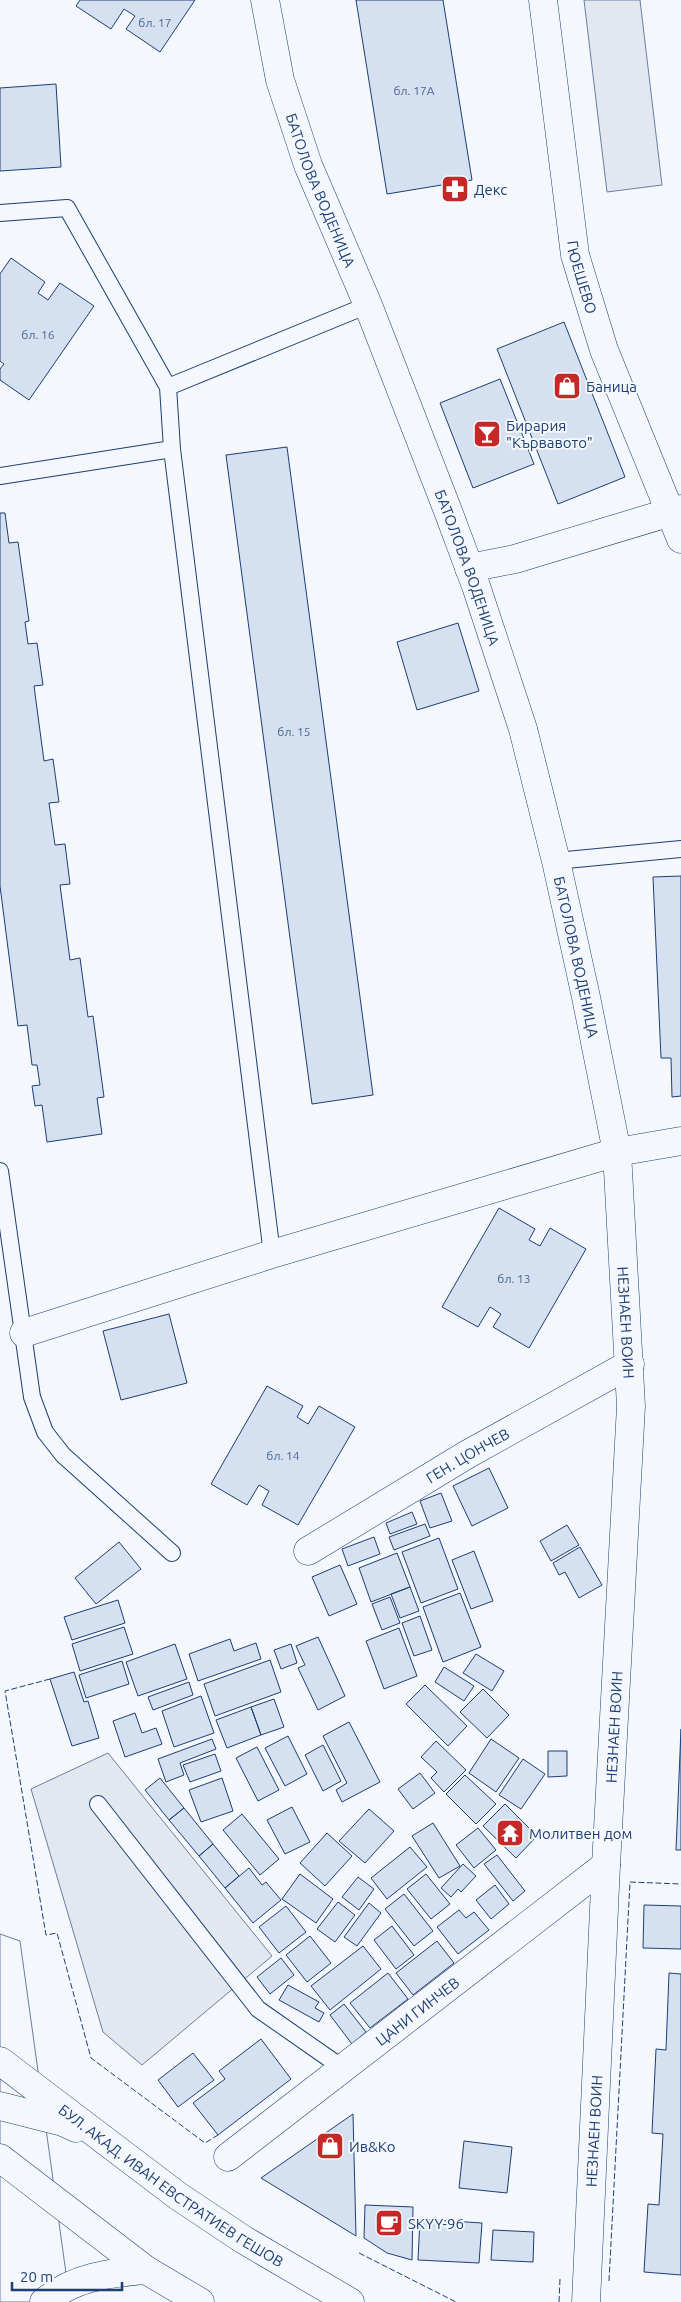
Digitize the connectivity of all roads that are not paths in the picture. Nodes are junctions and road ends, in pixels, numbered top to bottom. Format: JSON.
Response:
{"nodes":[{"id":1,"x":265,"y":0,"type":"edge"},
{"id":2,"x":544,"y":0,"type":"edge"},
{"id":3,"x":0,"y":213,"type":"edge"},
{"id":4,"x":368,"y":305,"type":"junction"},
{"id":5,"x":168,"y":387,"type":"junction"},
{"id":6,"x":172,"y":449,"type":"junction"},
{"id":7,"x":0,"y":476,"type":"edge"},
{"id":8,"x":676,"y":511,"type":"edge"},
{"id":9,"x":681,"y":539,"type":"edge"},
{"id":10,"x":470,"y":568,"type":"junction"},
{"id":11,"x":681,"y":849,"type":"edge"},
{"id":12,"x":556,"y":861,"type":"junction"},
{"id":13,"x":681,"y":1141,"type":"edge"},
{"id":14,"x":616,"y":1152,"type":"junction"},
{"id":15,"x":0,"y":1171,"type":"edge"},
{"id":16,"x":272,"y":1254,"type":"junction"},
{"id":17,"x":24,"y":1333,"type":"junction"},
{"id":18,"x":630,"y":1364,"type":"junction"},
{"id":19,"x":308,"y":1551,"type":"dead end"},
{"id":20,"x":172,"y":1553,"type":"dead end"},
{"id":21,"x":98,"y":1804,"type":"dead end"},
{"id":22,"x":606,"y":1865,"type":"junction"},
{"id":23,"x":0,"y":2061,"type":"edge"},
{"id":24,"x":344,"y":2069,"type":"junction"},
{"id":25,"x":0,"y":2106,"type":"edge"},
{"id":26,"x":106,"y":2143,"type":"junction"},
{"id":27,"x":228,"y":2157,"type":"dead end"},
{"id":28,"x":0,"y":2158,"type":"edge"},
{"id":29,"x":146,"y":2270,"type":"junction"},
{"id":30,"x":44,"y":2302,"type":"edge"},
{"id":31,"x":200,"y":2302,"type":"edge"},
{"id":32,"x":350,"y":2302,"type":"edge"},
{"id":33,"x":586,"y":2302,"type":"edge"}],
"edges":[{"from":1,"to":4,"type":"street","name":"БАТОЛОВА ВОДЕНИЦА"},
{"from":2,"to":8,"type":"street","name":"ГЮЕШЕВО"},
{"from":3,"to":5,"type":"lane"},
{"from":4,"to":5,"type":"lane"},
{"from":4,"to":10,"type":"street","name":"БАТОЛОВА ВОДЕНИЦА"},
{"from":5,"to":6,"type":"lane"},
{"from":6,"to":7,"type":"lane"},
{"from":6,"to":16,"type":"lane"},
{"from":8,"to":9,"type":"street","name":"ГЮЕШЕВО"},
{"from":8,"to":10,"type":"street"},
{"from":10,"to":12,"type":"street","name":"БАТОЛОВА ВОДЕНИЦА"},
{"from":11,"to":12,"type":"lane"},
{"from":12,"to":14,"type":"street","name":"БАТОЛОВА ВОДЕНИЦА"},
{"from":13,"to":14,"type":"street"},
{"from":14,"to":16,"type":"street"},
{"from":14,"to":18,"type":"street","name":"НЕЗНАЕН ВОИН"},
{"from":15,"to":17,"type":"lane"},
{"from":16,"to":17,"type":"street"},
{"from":17,"to":20,"type":"lane"},
{"from":18,"to":19,"type":"street","name":"ГЕН. ЦОНЧЕВ"},
{"from":18,"to":22,"type":"street","name":"НЕЗНАЕН ВОИН"},
{"from":21,"to":24,"type":"lane"},
{"from":22,"to":24,"type":"street","name":"ЦАНИ ГИНЧЕВ"},
{"from":22,"to":33,"type":"street","name":"НЕЗНАЕН ВОИН"},
{"from":23,"to":26,"type":"street","name":"БУЛ. АКАД. ИВАН ЕВСТРАТИЕВ ГЕШОВ"},
{"from":24,"to":27,"type":"street","name":"ЦАНИ ГИНЧЕВ"},
{"from":25,"to":26,"type":"street"},
{"from":26,"to":32,"type":"street","name":"БУЛ. АКАД. ИВАН ЕВСТРАТИЕВ ГЕШОВ"},
{"from":28,"to":29,"type":"street"},
{"from":29,"to":30,"type":"street"},
{"from":29,"to":31,"type":"street"}]}
